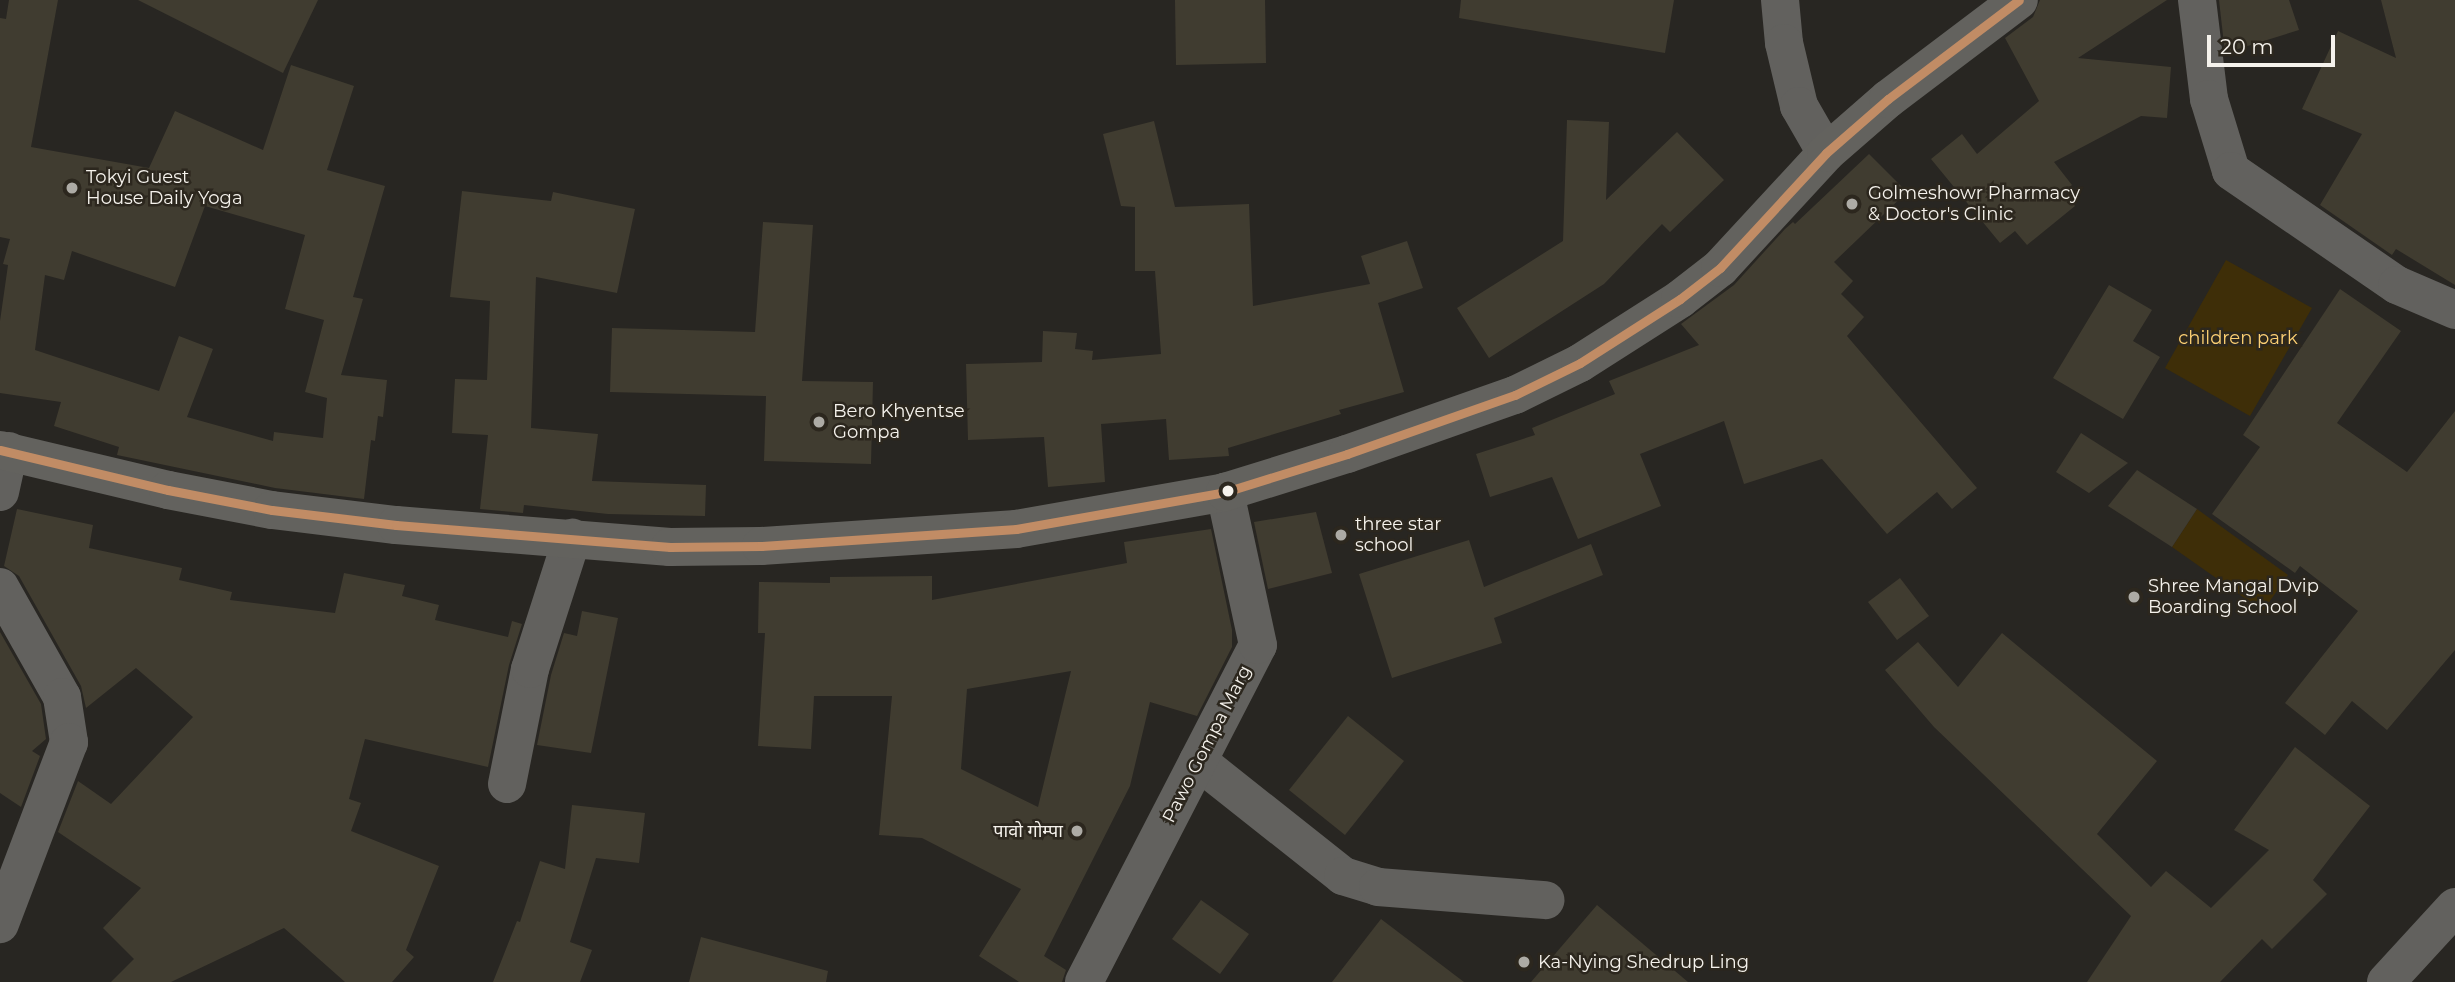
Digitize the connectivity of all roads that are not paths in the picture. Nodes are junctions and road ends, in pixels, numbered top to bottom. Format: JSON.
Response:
{"nodes":[{"id":1,"x":1780,"y":0,"type":"edge"},
{"id":2,"x":2019,"y":0,"type":"edge"},
{"id":3,"x":2197,"y":0,"type":"edge"},
{"id":4,"x":1826,"y":153,"type":"junction"},
{"id":5,"x":2455,"y":310,"type":"edge"},
{"id":6,"x":5,"y":451,"type":"edge"},
{"id":7,"x":0,"y":492,"type":"edge"},
{"id":8,"x":1225,"y":492,"type":"junction"},
{"id":9,"x":572,"y":538,"type":"junction"},
{"id":10,"x":0,"y":587,"type":"edge"},
{"id":11,"x":1198,"y":761,"type":"junction"},
{"id":12,"x":508,"y":784,"type":"dead end"},
{"id":13,"x":1545,"y":900,"type":"dead end"},
{"id":14,"x":2455,"y":908,"type":"edge"},
{"id":15,"x":0,"y":924,"type":"edge"},
{"id":16,"x":1084,"y":982,"type":"edge"},
{"id":17,"x":2386,"y":982,"type":"edge"}],
"edges":[{"from":1,"to":4,"type":"street"},
{"from":2,"to":4,"type":"main road"},
{"from":3,"to":5,"type":"street"},
{"from":4,"to":8,"type":"main road"},
{"from":6,"to":7,"type":"street"},
{"from":6,"to":9,"type":"main road"},
{"from":8,"to":9,"type":"main road"},
{"from":8,"to":11,"type":"street","name":"Pawo Gompa Marg"},
{"from":9,"to":12,"type":"street"},
{"from":10,"to":15,"type":"street"},
{"from":11,"to":13,"type":"street"},
{"from":11,"to":16,"type":"street","name":"Pawo Gompa Marg"},
{"from":14,"to":17,"type":"street"}]}
